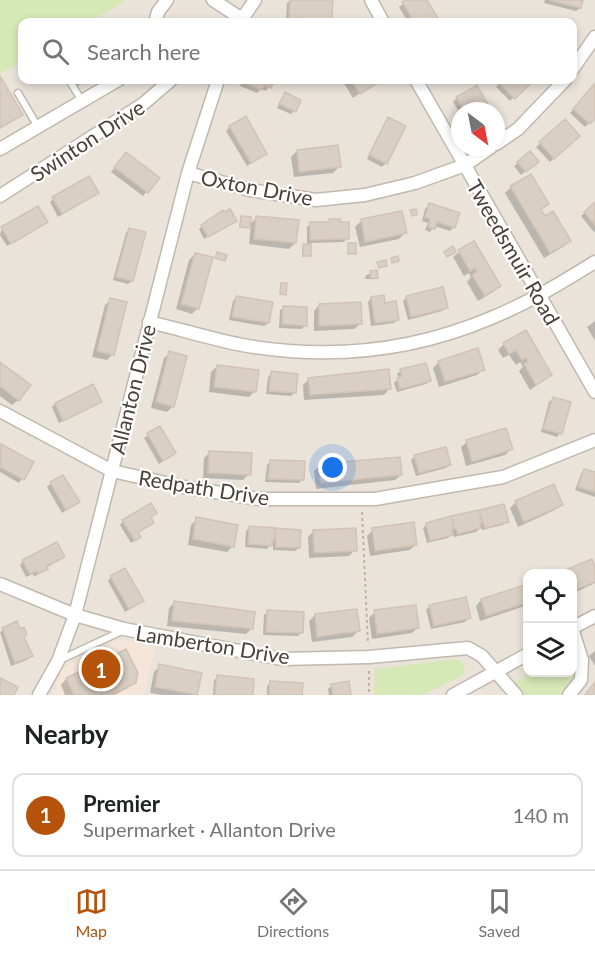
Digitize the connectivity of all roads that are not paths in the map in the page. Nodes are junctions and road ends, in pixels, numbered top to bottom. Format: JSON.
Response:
{"nodes":[{"id":1,"x":167,"y":0,"type":"edge"},
{"id":2,"x":213,"y":0,"type":"edge"},
{"id":3,"x":255,"y":0,"type":"edge"},
{"id":4,"x":370,"y":0,"type":"edge"},
{"id":5,"x":156,"y":18,"type":"edge"},
{"id":6,"x":237,"y":18,"type":"edge"},
{"id":7,"x":243,"y":18,"type":"edge"},
{"id":8,"x":381,"y":18,"type":"edge"},
{"id":9,"x":595,"y":37,"type":"edge"},
{"id":10,"x":577,"y":64,"type":"edge"},
{"id":11,"x":71,"y":84,"type":"edge"},
{"id":12,"x":111,"y":84,"type":"edge"},
{"id":13,"x":166,"y":84,"type":"edge"},
{"id":14,"x":217,"y":84,"type":"edge"},
{"id":15,"x":418,"y":84,"type":"edge"},
{"id":16,"x":561,"y":84,"type":"edge"},
{"id":17,"x":18,"y":93,"type":"dead end"},
{"id":18,"x":82,"y":101,"type":"junction"},
{"id":19,"x":38,"y":127,"type":"junction"},
{"id":20,"x":505,"y":138,"type":"edge"},
{"id":21,"x":0,"y":148,"type":"edge"},
{"id":22,"x":478,"y":156,"type":"edge"},
{"id":23,"x":465,"y":165,"type":"junction"},
{"id":24,"x":188,"y":173,"type":"junction"},
{"id":25,"x":0,"y":196,"type":"edge"},
{"id":26,"x":595,"y":262,"type":"edge"},
{"id":27,"x":539,"y":296,"type":"junction"},
{"id":28,"x":149,"y":322,"type":"junction"},
{"id":29,"x":595,"y":392,"type":"edge"},
{"id":30,"x":0,"y":411,"type":"edge"},
{"id":31,"x":595,"y":440,"type":"edge"},
{"id":32,"x":112,"y":471,"type":"junction"},
{"id":33,"x":0,"y":584,"type":"edge"},
{"id":34,"x":75,"y":615,"type":"junction"},
{"id":35,"x":595,"y":616,"type":"edge"},
{"id":36,"x":577,"y":626,"type":"edge"},
{"id":37,"x":124,"y":630,"type":"junction"},
{"id":38,"x":577,"y":642,"type":"edge"},
{"id":39,"x":523,"y":657,"type":"edge"},
{"id":40,"x":58,"y":661,"type":"junction"},
{"id":41,"x":496,"y":672,"type":"junction"},
{"id":42,"x":39,"y":695,"type":"edge"},
{"id":43,"x":453,"y":695,"type":"edge"},
{"id":44,"x":516,"y":695,"type":"edge"},
{"id":45,"x":569,"y":695,"type":"edge"}],
"edges":[{"from":1,"to":5,"type":"street"},
{"from":2,"to":6,"type":"street"},
{"from":3,"to":7,"type":"street"},
{"from":4,"to":8,"type":"street"},
{"from":9,"to":10,"type":"street"},
{"from":11,"to":18,"type":"lane"},
{"from":12,"to":18,"type":"street"},
{"from":13,"to":25,"type":"street","name":"Swinton Drive"},
{"from":14,"to":24,"type":"street","name":"Allanton Drive"},
{"from":15,"to":23,"type":"street","name":"Tweedsmuir Road"},
{"from":16,"to":20,"type":"street"},
{"from":17,"to":19,"type":"lane"},
{"from":18,"to":19,"type":"street"},
{"from":19,"to":21,"type":"street"},
{"from":22,"to":23,"type":"street","name":"Oxton Drive"},
{"from":23,"to":24,"type":"street","name":"Oxton Drive"},
{"from":23,"to":27,"type":"street","name":"Tweedsmuir Road"},
{"from":24,"to":28,"type":"street","name":"Allanton Drive"},
{"from":26,"to":27,"type":"street"},
{"from":27,"to":28,"type":"street"},
{"from":27,"to":29,"type":"street","name":"Tweedsmuir Road"},
{"from":28,"to":32,"type":"street","name":"Allanton Drive"},
{"from":30,"to":32,"type":"street","name":"Redpath Drive"},
{"from":31,"to":32,"type":"street","name":"Redpath Drive"},
{"from":32,"to":34,"type":"street","name":"Allanton Drive"},
{"from":33,"to":34,"type":"street","name":"Lamberton Drive"},
{"from":34,"to":37,"type":"street","name":"Lamberton Drive"},
{"from":34,"to":40,"type":"street","name":"Allanton Drive"},
{"from":35,"to":36,"type":"street"},
{"from":37,"to":40,"type":"lane"},
{"from":37,"to":41,"type":"street","name":"Lamberton Drive"},
{"from":38,"to":45,"type":"street"},
{"from":39,"to":41,"type":"street"},
{"from":40,"to":42,"type":"street","name":"Allanton Drive"},
{"from":41,"to":43,"type":"street"},
{"from":41,"to":44,"type":"street","name":"Lamberton Drive"}]}
